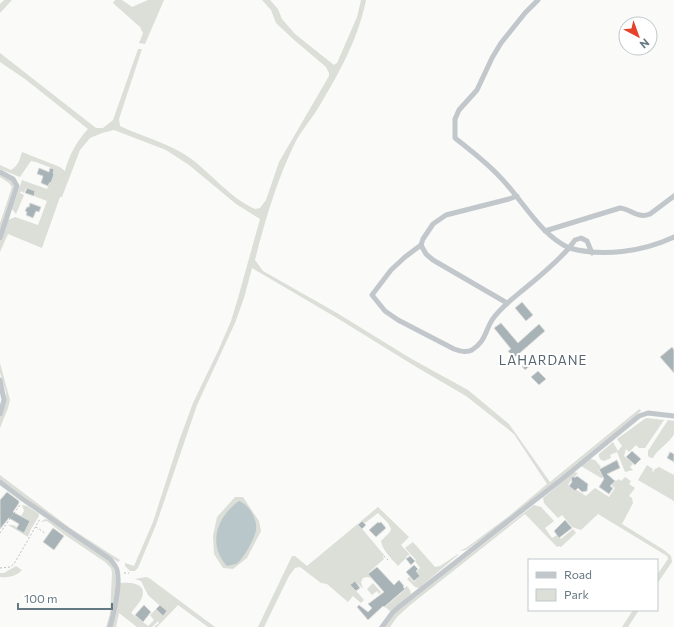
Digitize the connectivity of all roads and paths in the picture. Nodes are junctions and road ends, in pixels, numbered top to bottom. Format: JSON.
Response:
{"nodes":[{"id":1,"x":538,"y":0,"type":"edge"},
{"id":2,"x":0,"y":172,"type":"edge"},
{"id":3,"x":517,"y":196,"type":"junction"},
{"id":4,"x":674,"y":196,"type":"edge"},
{"id":5,"x":545,"y":231,"type":"junction"},
{"id":6,"x":674,"y":237,"type":"edge"},
{"id":7,"x":0,"y":238,"type":"edge"},
{"id":8,"x":421,"y":245,"type":"junction"},
{"id":9,"x":569,"y":248,"type":"junction"},
{"id":10,"x":592,"y":253,"type":"junction"},
{"id":11,"x":507,"y":302,"type":"junction"},
{"id":12,"x":0,"y":380,"type":"edge"},
{"id":13,"x":0,"y":414,"type":"edge"},
{"id":14,"x":674,"y":416,"type":"edge"},
{"id":15,"x":0,"y":482,"type":"edge"},
{"id":16,"x":24,"y":500,"type":"junction"},
{"id":17,"x":44,"y":514,"type":"junction"},
{"id":18,"x":36,"y":526,"type":"junction"},
{"id":19,"x":0,"y":532,"type":"edge"},
{"id":20,"x":45,"y":533,"type":"dead end"},
{"id":21,"x":384,"y":556,"type":"dead end"},
{"id":22,"x":388,"y":560,"type":"dead end"},
{"id":23,"x":0,"y":568,"type":"edge"},
{"id":24,"x":110,"y":627,"type":"edge"},
{"id":25,"x":382,"y":627,"type":"edge"}],
"edges":[{"from":1,"to":3,"type":"street"},
{"from":2,"to":7,"type":"street"},
{"from":3,"to":5,"type":"street"},
{"from":3,"to":8,"type":"street"},
{"from":4,"to":5,"type":"street"},
{"from":5,"to":9,"type":"street"},
{"from":6,"to":10,"type":"street"},
{"from":8,"to":11,"type":"street"},
{"from":8,"to":11,"type":"street"},
{"from":9,"to":10,"type":"street"},
{"from":9,"to":10,"type":"street"},
{"from":9,"to":11,"type":"street"},
{"from":12,"to":13,"type":"street"},
{"from":14,"to":25,"type":"street"},
{"from":15,"to":16,"type":"street"},
{"from":16,"to":17,"type":"street"},
{"from":16,"to":19,"type":"path"},
{"from":17,"to":18,"type":"path"},
{"from":17,"to":24,"type":"street"},
{"from":18,"to":20,"type":"path"},
{"from":18,"to":23,"type":"path"},
{"from":21,"to":22,"type":"path"}]}
